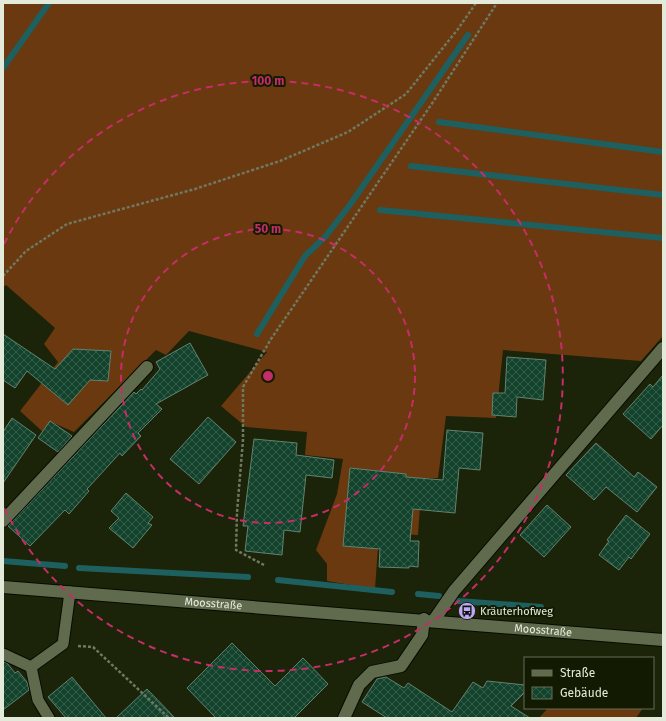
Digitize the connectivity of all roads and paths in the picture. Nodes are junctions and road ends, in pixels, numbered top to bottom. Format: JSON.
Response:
{"nodes":[{"id":1,"x":476,"y":3,"type":"edge"},
{"id":2,"x":497,"y":3,"type":"edge"},
{"id":3,"x":3,"y":276,"type":"edge"},
{"id":4,"x":663,"y":348,"type":"edge"},
{"id":5,"x":147,"y":367,"type":"dead end"},
{"id":6,"x":3,"y":521,"type":"edge"},
{"id":7,"x":264,"y":565,"type":"dead end"},
{"id":8,"x":3,"y":587,"type":"edge"},
{"id":9,"x":70,"y":592,"type":"junction"},
{"id":10,"x":429,"y":620,"type":"junction"},
{"id":11,"x":663,"y":640,"type":"edge"},
{"id":12,"x":63,"y":644,"type":"junction"},
{"id":13,"x":3,"y":654,"type":"edge"},
{"id":14,"x":31,"y":667,"type":"junction"},
{"id":15,"x":50,"y":718,"type":"edge"},
{"id":16,"x":169,"y":718,"type":"edge"},
{"id":17,"x":344,"y":718,"type":"edge"}],
"edges":[{"from":1,"to":3,"type":"path"},
{"from":2,"to":7,"type":"path"},
{"from":4,"to":10,"type":"street"},
{"from":5,"to":6,"type":"street"},
{"from":8,"to":9,"type":"street","name":"Moosstraße"},
{"from":9,"to":10,"type":"street","name":"Moosstraße"},
{"from":9,"to":12,"type":"lane"},
{"from":10,"to":11,"type":"street","name":"Moosstraße"},
{"from":10,"to":17,"type":"street"},
{"from":12,"to":14,"type":"lane"},
{"from":12,"to":16,"type":"path"},
{"from":13,"to":14,"type":"lane"},
{"from":14,"to":15,"type":"lane"}]}
